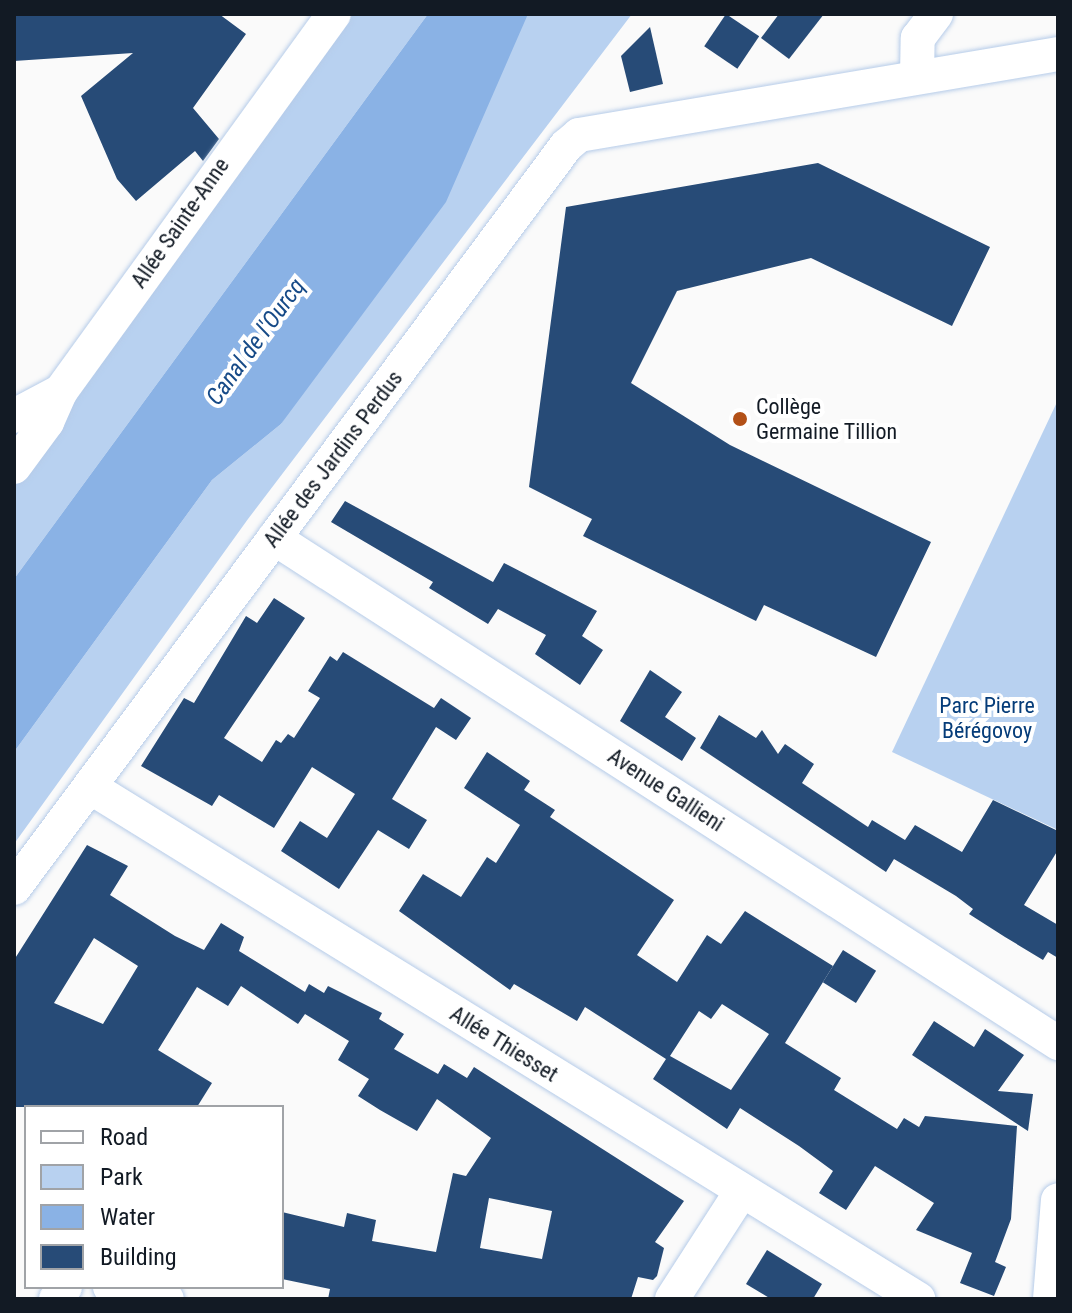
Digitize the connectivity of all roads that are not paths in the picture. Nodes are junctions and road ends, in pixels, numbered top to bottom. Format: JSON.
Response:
{"nodes":[{"id":1,"x":936,"y":14,"type":"edge"},
{"id":2,"x":320,"y":18,"type":"edge"},
{"id":3,"x":1058,"y":54,"type":"edge"},
{"id":4,"x":917,"y":77,"type":"junction"},
{"id":5,"x":61,"y":391,"type":"junction"},
{"id":6,"x":14,"y":416,"type":"edge"},
{"id":7,"x":14,"y":467,"type":"edge"},
{"id":8,"x":274,"y":538,"type":"junction"},
{"id":9,"x":90,"y":787,"type":"junction"},
{"id":10,"x":14,"y":888,"type":"edge"},
{"id":11,"x":1058,"y":1043,"type":"edge"},
{"id":12,"x":741,"y":1192,"type":"junction"},
{"id":13,"x":1058,"y":1200,"type":"edge"},
{"id":14,"x":120,"y":1289,"type":"edge"},
{"id":15,"x":167,"y":1299,"type":"edge"},
{"id":16,"x":672,"y":1299,"type":"edge"},
{"id":17,"x":918,"y":1299,"type":"edge"},
{"id":18,"x":1050,"y":1299,"type":"edge"}],
"edges":[{"from":1,"to":4,"type":"street"},
{"from":2,"to":5,"type":"street","name":"Allée Sainte-Anne"},
{"from":3,"to":4,"type":"street"},
{"from":4,"to":8,"type":"street","name":"Allée des Jardins Perdus"},
{"from":5,"to":6,"type":"street","name":"Allée Sainte-Anne"},
{"from":5,"to":7,"type":"street"},
{"from":8,"to":9,"type":"street","name":"Allée des Jardins Perdus"},
{"from":8,"to":11,"type":"street","name":"Avenue Gallieni"},
{"from":9,"to":10,"type":"street","name":"Allée des Jardins Perdus"},
{"from":9,"to":12,"type":"street","name":"Allée Thiesset"},
{"from":12,"to":16,"type":"street"},
{"from":12,"to":17,"type":"street","name":"Allée Thiesset"},
{"from":13,"to":18,"type":"street"},
{"from":14,"to":15,"type":"street"}]}
